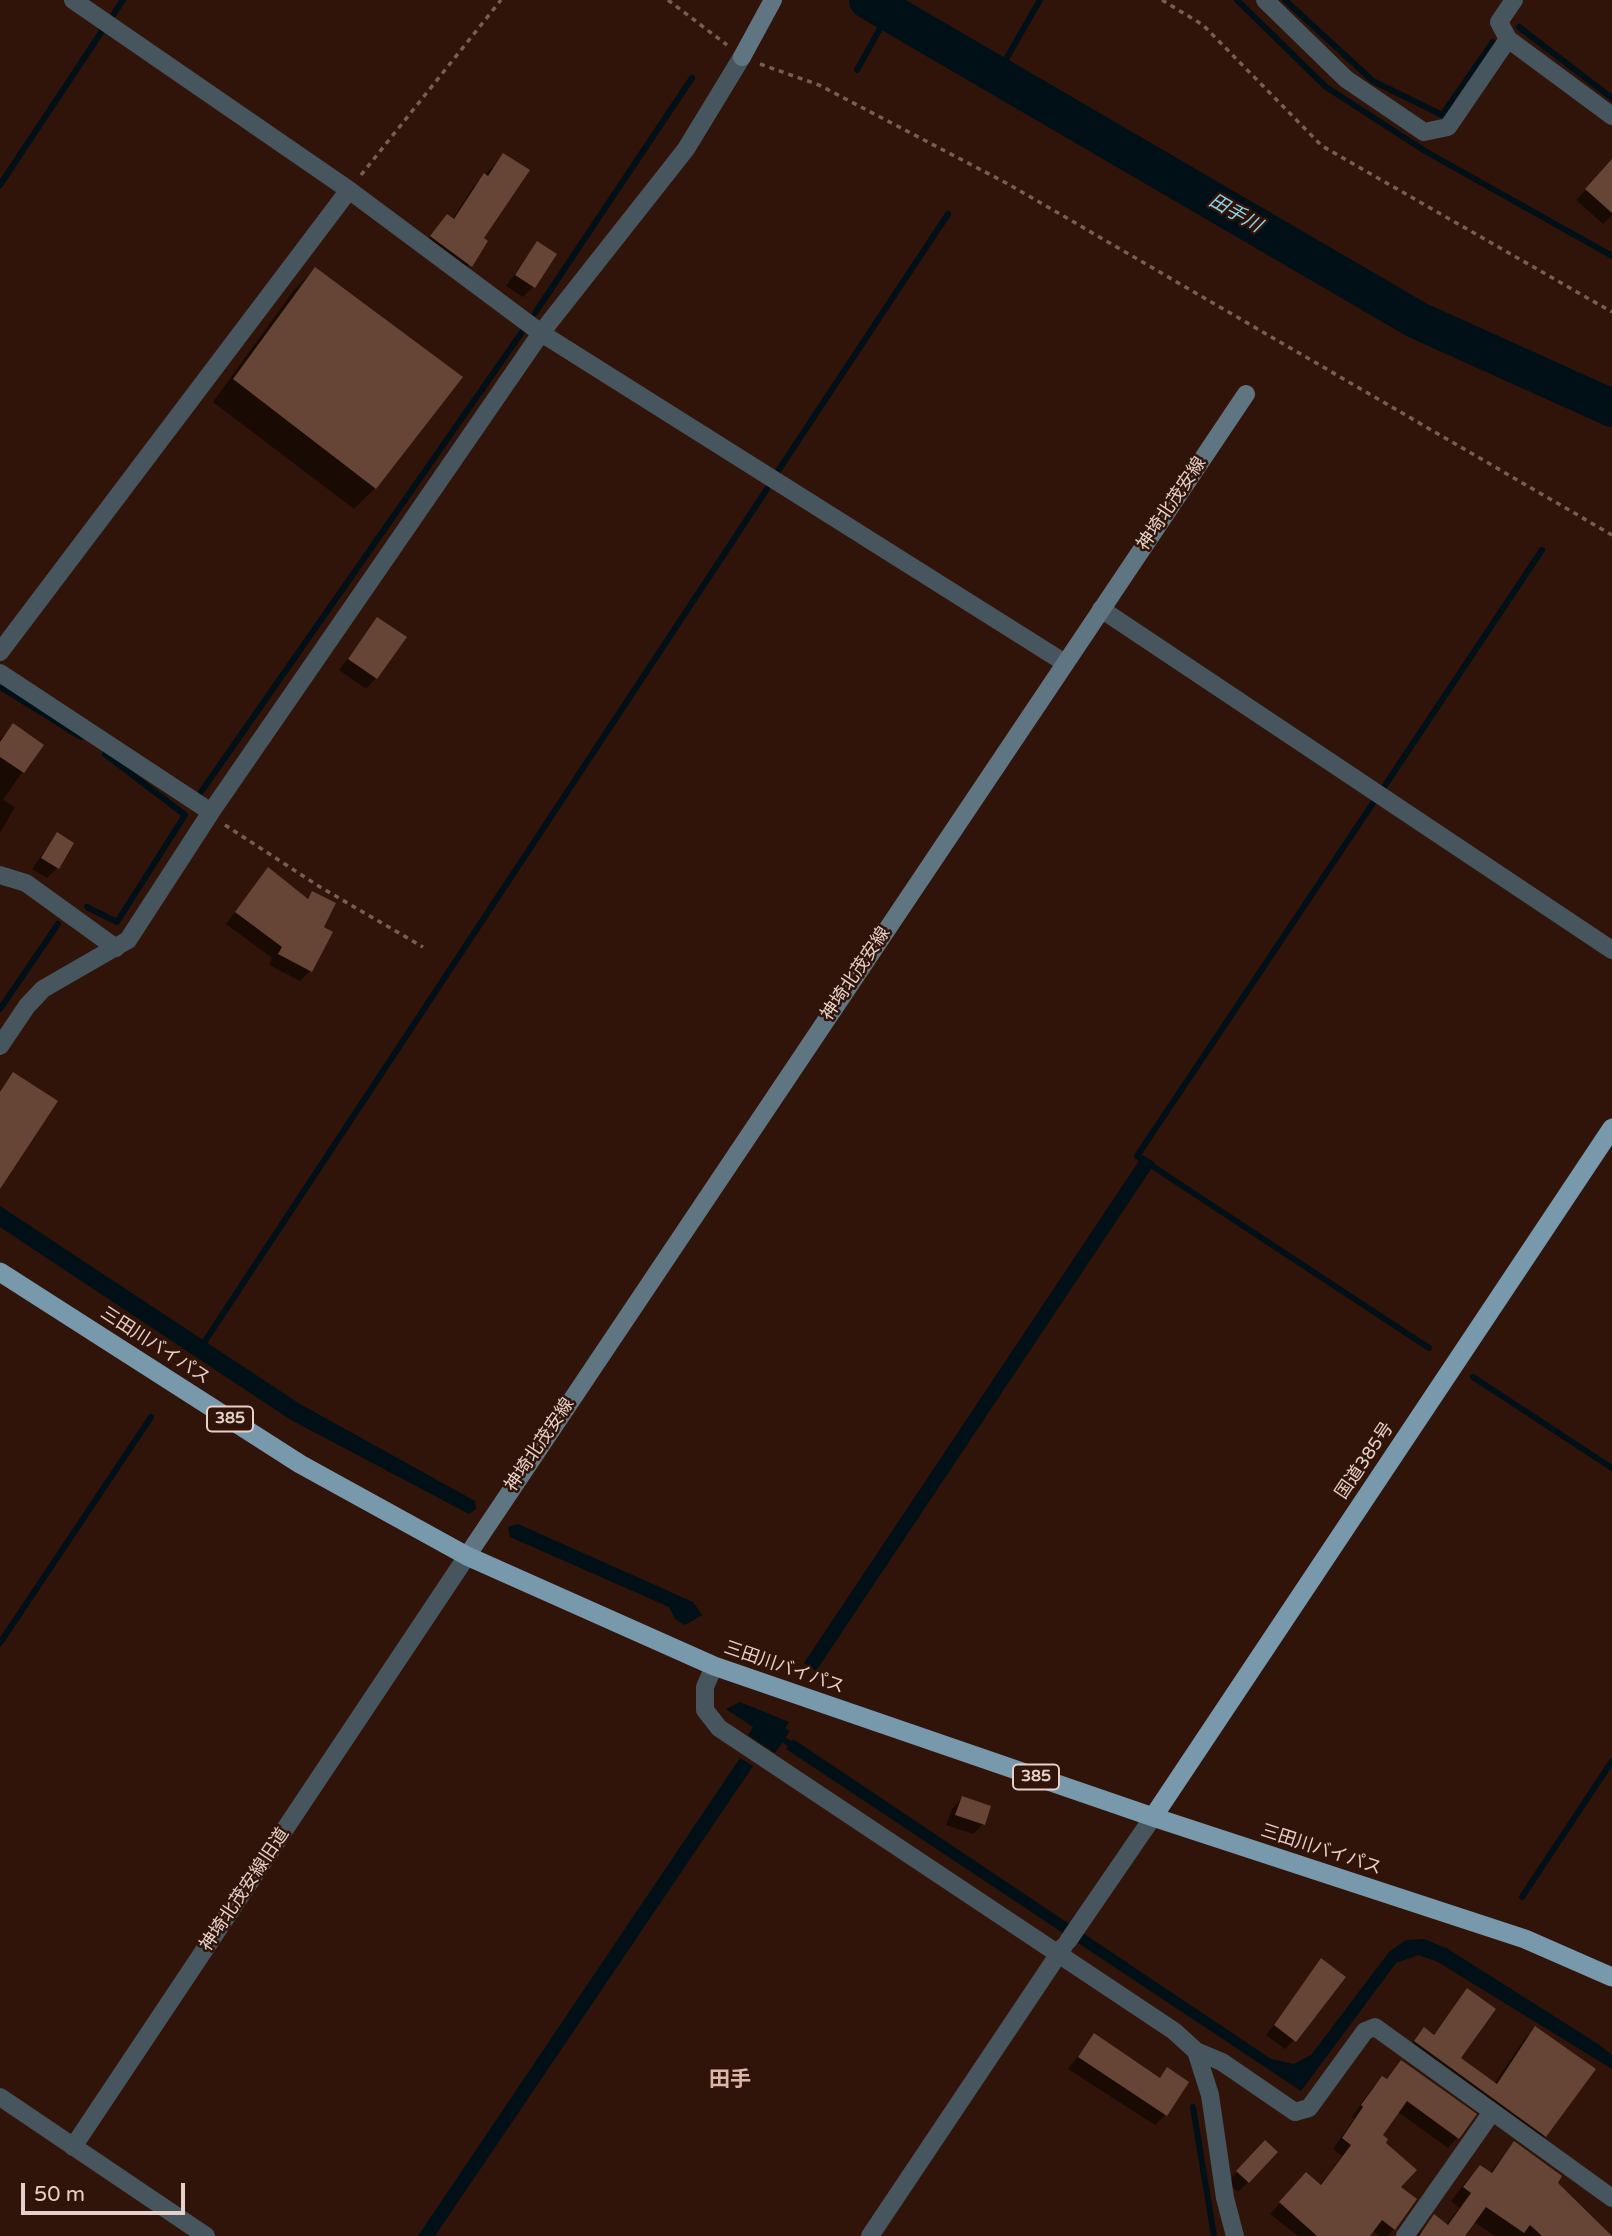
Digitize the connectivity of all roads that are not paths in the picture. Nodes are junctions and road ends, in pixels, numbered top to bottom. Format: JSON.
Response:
{"nodes":[{"id":1,"x":73,"y":0,"type":"edge"},
{"id":2,"x":773,"y":0,"type":"edge"},
{"id":3,"x":1265,"y":0,"type":"edge"},
{"id":4,"x":1514,"y":0,"type":"edge"},
{"id":5,"x":1508,"y":39,"type":"junction"},
{"id":6,"x":745,"y":50,"type":"joint"},
{"id":7,"x":1612,"y":116,"type":"edge"},
{"id":8,"x":349,"y":190,"type":"junction"},
{"id":9,"x":541,"y":333,"type":"junction"},
{"id":10,"x":1246,"y":394,"type":"dead end"},
{"id":11,"x":1101,"y":610,"type":"junction"},
{"id":12,"x":0,"y":652,"type":"edge"},
{"id":13,"x":1065,"y":663,"type":"junction"},
{"id":14,"x":0,"y":673,"type":"edge"},
{"id":15,"x":211,"y":812,"type":"junction"},
{"id":16,"x":0,"y":875,"type":"edge"},
{"id":17,"x":116,"y":948,"type":"junction"},
{"id":18,"x":1612,"y":950,"type":"edge"},
{"id":19,"x":0,"y":1046,"type":"edge"},
{"id":20,"x":1612,"y":1128,"type":"edge"},
{"id":21,"x":0,"y":1272,"type":"edge"},
{"id":22,"x":467,"y":1556,"type":"junction"},
{"id":23,"x":714,"y":1666,"type":"junction"},
{"id":24,"x":1153,"y":1817,"type":"junction"},
{"id":25,"x":1063,"y":1948,"type":"junction"},
{"id":26,"x":1612,"y":1977,"type":"edge"},
{"id":27,"x":1196,"y":2051,"type":"junction"},
{"id":28,"x":2,"y":2103,"type":"edge"},
{"id":29,"x":1492,"y":2112,"type":"junction"},
{"id":30,"x":73,"y":2147,"type":"junction"},
{"id":31,"x":1612,"y":2198,"type":"edge"},
{"id":32,"x":206,"y":2236,"type":"edge"},
{"id":33,"x":870,"y":2236,"type":"edge"},
{"id":34,"x":1235,"y":2236,"type":"edge"},
{"id":35,"x":1405,"y":2236,"type":"edge"}],
"edges":[{"from":1,"to":8,"type":"street"},
{"from":2,"to":6,"type":"main road"},
{"from":3,"to":5,"type":"street"},
{"from":4,"to":5,"type":"street"},
{"from":5,"to":7,"type":"street"},
{"from":6,"to":9,"type":"street"},
{"from":8,"to":9,"type":"street"},
{"from":8,"to":12,"type":"street"},
{"from":9,"to":13,"type":"street"},
{"from":9,"to":15,"type":"street"},
{"from":10,"to":11,"type":"main road","name":"神埼北茂安線"},
{"from":11,"to":13,"type":"main road","name":"神埼北茂安線"},
{"from":11,"to":18,"type":"street"},
{"from":13,"to":22,"type":"main road","name":"神埼北茂安線"},
{"from":14,"to":15,"type":"street"},
{"from":15,"to":17,"type":"street"},
{"from":16,"to":17,"type":"street"},
{"from":17,"to":19,"type":"street"},
{"from":20,"to":24,"type":"highway","name":"国道385号"},
{"from":21,"to":22,"type":"highway","name":"三田川バイパス","number":"385"},
{"from":22,"to":23,"type":"highway","name":"三田川バイパス","number":"385"},
{"from":22,"to":30,"type":"street","name":"神埼北茂安線旧道"},
{"from":23,"to":24,"type":"highway","name":"三田川バイパス","number":"385"},
{"from":23,"to":25,"type":"street"},
{"from":24,"to":25,"type":"street"},
{"from":24,"to":26,"type":"highway","name":"三田川バイパス","number":"385"},
{"from":25,"to":27,"type":"street"},
{"from":25,"to":33,"type":"street"},
{"from":27,"to":29,"type":"street"},
{"from":27,"to":34,"type":"street"},
{"from":28,"to":30,"type":"street"},
{"from":29,"to":31,"type":"street"},
{"from":29,"to":35,"type":"street"},
{"from":30,"to":32,"type":"street"}]}
